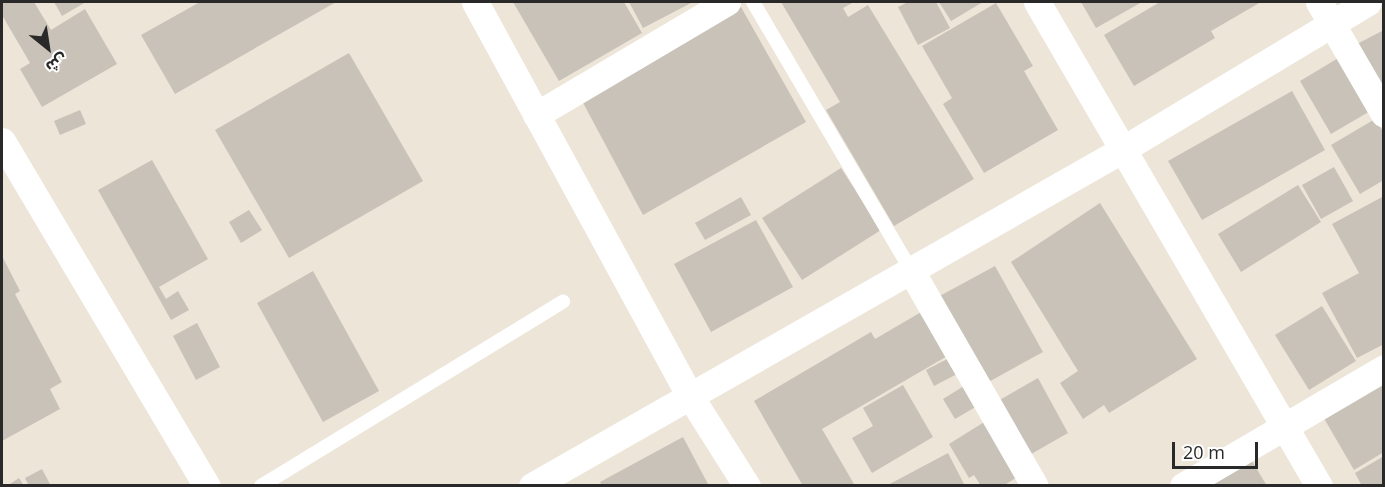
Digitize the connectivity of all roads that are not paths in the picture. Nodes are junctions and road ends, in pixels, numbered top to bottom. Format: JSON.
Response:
{"nodes":[{"id":1,"x":475,"y":2,"type":"edge"},
{"id":2,"x":727,"y":2,"type":"edge"},
{"id":3,"x":753,"y":2,"type":"edge"},
{"id":4,"x":1037,"y":2,"type":"edge"},
{"id":5,"x":1368,"y":2,"type":"edge"},
{"id":6,"x":1326,"y":12,"type":"edge"},
{"id":7,"x":1383,"y":114,"type":"edge"},
{"id":8,"x":536,"y":115,"type":"junction"},
{"id":9,"x":2,"y":141,"type":"edge"},
{"id":10,"x":1120,"y":151,"type":"junction"},
{"id":11,"x":910,"y":268,"type":"junction"},
{"id":12,"x":562,"y":302,"type":"dead end"},
{"id":13,"x":1383,"y":368,"type":"edge"},
{"id":14,"x":690,"y":396,"type":"junction"},
{"id":15,"x":1286,"y":428,"type":"junction"},
{"id":16,"x":207,"y":486,"type":"edge"},
{"id":17,"x":261,"y":486,"type":"edge"},
{"id":18,"x":532,"y":486,"type":"edge"},
{"id":19,"x":747,"y":486,"type":"edge"},
{"id":20,"x":1035,"y":486,"type":"edge"},
{"id":21,"x":1183,"y":486,"type":"edge"},
{"id":22,"x":1319,"y":486,"type":"edge"}],
"edges":[{"from":1,"to":8,"type":"street"},
{"from":2,"to":8,"type":"street"},
{"from":3,"to":11,"type":"lane"},
{"from":4,"to":10,"type":"street"},
{"from":5,"to":6,"type":"street"},
{"from":6,"to":7,"type":"street"},
{"from":6,"to":10,"type":"street"},
{"from":8,"to":14,"type":"street"},
{"from":9,"to":16,"type":"street"},
{"from":10,"to":11,"type":"street"},
{"from":10,"to":15,"type":"street"},
{"from":11,"to":14,"type":"street"},
{"from":11,"to":20,"type":"street"},
{"from":12,"to":17,"type":"lane"},
{"from":13,"to":15,"type":"street"},
{"from":14,"to":18,"type":"street"},
{"from":14,"to":19,"type":"street"},
{"from":15,"to":21,"type":"street"},
{"from":15,"to":22,"type":"street"}]}
